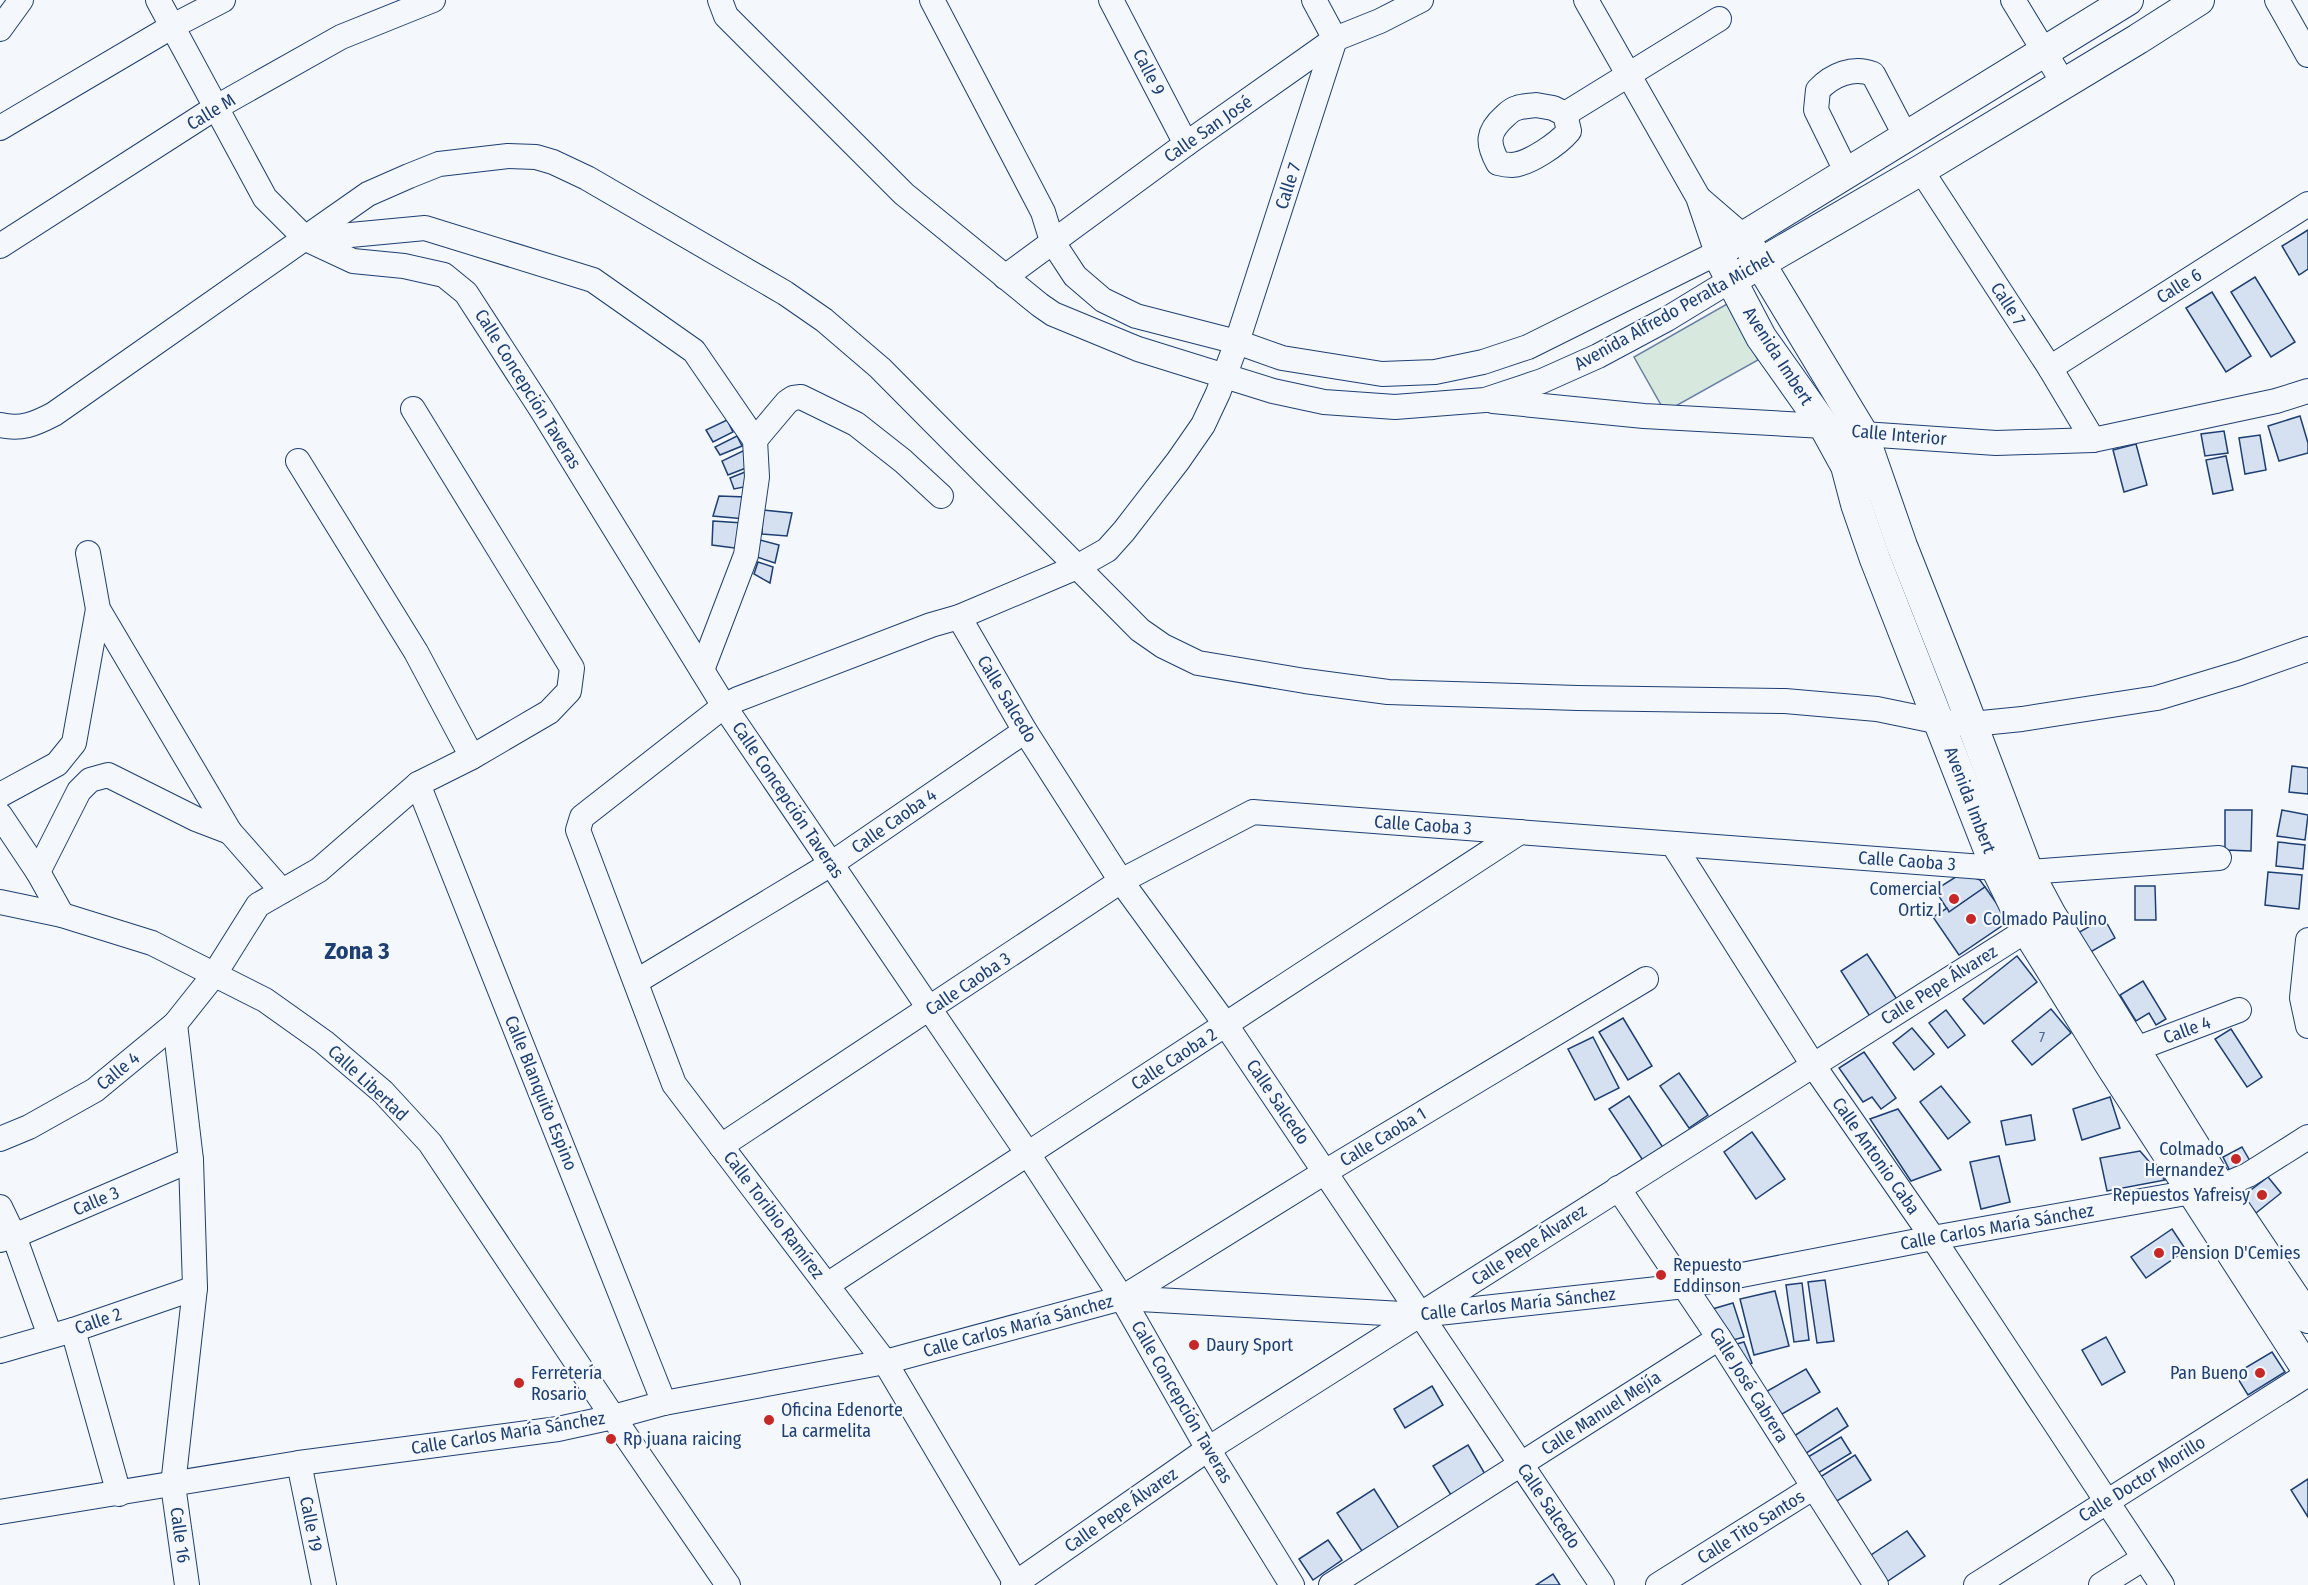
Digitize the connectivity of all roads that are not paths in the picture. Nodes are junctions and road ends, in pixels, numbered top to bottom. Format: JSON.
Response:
{"nodes":[{"id":1,"x":21,"y":0,"type":"edge"},
{"id":2,"x":158,"y":0,"type":"edge"},
{"id":3,"x":223,"y":0,"type":"edge"},
{"id":4,"x":433,"y":0,"type":"edge"},
{"id":5,"x":720,"y":0,"type":"edge"},
{"id":6,"x":932,"y":0,"type":"edge"},
{"id":7,"x":1111,"y":0,"type":"edge"},
{"id":8,"x":1314,"y":0,"type":"edge"},
{"id":9,"x":1420,"y":0,"type":"edge"},
{"id":10,"x":1586,"y":0,"type":"edge"},
{"id":11,"x":2013,"y":0,"type":"edge"},
{"id":12,"x":2128,"y":0,"type":"edge"},
{"id":13,"x":2199,"y":0,"type":"edge"},
{"id":14,"x":2277,"y":0,"type":"edge"},
{"id":15,"x":1719,"y":19,"type":"dead end"},
{"id":16,"x":173,"y":26,"type":"junction"},
{"id":17,"x":0,"y":29,"type":"edge"},
{"id":18,"x":1335,"y":39,"type":"junction"},
{"id":19,"x":2044,"y":52,"type":"junction"},
{"id":20,"x":2308,"y":55,"type":"edge"},
{"id":21,"x":1628,"y":77,"type":"junction"},
{"id":22,"x":2064,"y":84,"type":"junction"},
{"id":23,"x":215,"y":108,"type":"junction"},
{"id":24,"x":1565,"y":114,"type":"dead end"},
{"id":25,"x":0,"y":128,"type":"edge"},
{"id":26,"x":1906,"y":137,"type":"junction"},
{"id":27,"x":1186,"y":144,"type":"junction"},
{"id":28,"x":1921,"y":170,"type":"junction"},
{"id":29,"x":1847,"y":173,"type":"junction"},
{"id":30,"x":1698,"y":197,"type":"junction"},
{"id":31,"x":2308,"y":204,"type":"edge"},
{"id":32,"x":1744,"y":237,"type":"junction"},
{"id":33,"x":306,"y":239,"type":"junction"},
{"id":34,"x":1052,"y":241,"type":"junction"},
{"id":35,"x":0,"y":246,"type":"edge"},
{"id":36,"x":1718,"y":253,"type":"junction"},
{"id":37,"x":1760,"y":264,"type":"junction"},
{"id":38,"x":1005,"y":277,"type":"junction"},
{"id":39,"x":1731,"y":280,"type":"junction"},
{"id":40,"x":1237,"y":342,"type":"junction"},
{"id":41,"x":2049,"y":368,"type":"junction"},
{"id":42,"x":1225,"y":375,"type":"junction"},
{"id":43,"x":2308,"y":391,"type":"edge"},
{"id":44,"x":1485,"y":400,"type":"junction"},
{"id":45,"x":413,"y":409,"type":"dead end"},
{"id":46,"x":0,"y":425,"type":"edge"},
{"id":47,"x":1824,"y":426,"type":"junction"},
{"id":48,"x":1863,"y":434,"type":"junction"},
{"id":49,"x":754,"y":440,"type":"junction"},
{"id":50,"x":2093,"y":440,"type":"junction"},
{"id":51,"x":298,"y":461,"type":"dead end"},
{"id":52,"x":940,"y":496,"type":"dead end"},
{"id":53,"x":88,"y":553,"type":"dead end"},
{"id":54,"x":1077,"y":567,"type":"junction"},
{"id":55,"x":98,"y":609,"type":"junction"},
{"id":56,"x":959,"y":617,"type":"junction"},
{"id":57,"x":2308,"y":649,"type":"edge"},
{"id":58,"x":702,"y":670,"type":"junction"},
{"id":59,"x":724,"y":706,"type":"junction"},
{"id":60,"x":1940,"y":722,"type":"junction"},
{"id":61,"x":1972,"y":724,"type":"junction"},
{"id":62,"x":1025,"y":731,"type":"junction"},
{"id":63,"x":472,"y":757,"type":"junction"},
{"id":64,"x":418,"y":784,"type":"junction"},
{"id":65,"x":0,"y":795,"type":"edge"},
{"id":66,"x":0,"y":815,"type":"edge"},
{"id":67,"x":578,"y":824,"type":"joint"},
{"id":68,"x":230,"y":832,"type":"junction"},
{"id":69,"x":1521,"y":832,"type":"junction"},
{"id":70,"x":1673,"y":844,"type":"junction"},
{"id":71,"x":2219,"y":858,"type":"dead end"},
{"id":72,"x":831,"y":864,"type":"junction"},
{"id":73,"x":1996,"y":868,"type":"junction"},
{"id":74,"x":2028,"y":872,"type":"junction"},
{"id":75,"x":38,"y":873,"type":"junction"},
{"id":76,"x":1121,"y":881,"type":"junction"},
{"id":77,"x":282,"y":891,"type":"junction"},
{"id":78,"x":0,"y":902,"type":"edge"},
{"id":79,"x":62,"y":915,"type":"junction"},
{"id":80,"x":2039,"y":922,"type":"junction"},
{"id":81,"x":2308,"y":940,"type":"edge"},
{"id":82,"x":214,"y":975,"type":"junction"},
{"id":83,"x":1646,"y":979,"type":"dead end"},
{"id":84,"x":637,"y":981,"type":"junction"},
{"id":85,"x":929,"y":1010,"type":"junction"},
{"id":86,"x":2239,"y":1010,"type":"dead end"},
{"id":87,"x":175,"y":1024,"type":"junction"},
{"id":88,"x":1226,"y":1025,"type":"junction"},
{"id":89,"x":2308,"y":1026,"type":"edge"},
{"id":90,"x":2136,"y":1049,"type":"junction"},
{"id":91,"x":1813,"y":1065,"type":"junction"},
{"id":92,"x":2308,"y":1137,"type":"edge"},
{"id":93,"x":0,"y":1139,"type":"edge"},
{"id":94,"x":721,"y":1146,"type":"junction"},
{"id":95,"x":1028,"y":1154,"type":"junction"},
{"id":96,"x":191,"y":1160,"type":"junction"},
{"id":97,"x":1325,"y":1172,"type":"junction"},
{"id":98,"x":1618,"y":1188,"type":"junction"},
{"id":99,"x":2206,"y":1189,"type":"junction"},
{"id":100,"x":0,"y":1207,"type":"edge"},
{"id":101,"x":7,"y":1238,"type":"edge"},
{"id":102,"x":1933,"y":1238,"type":"junction"},
{"id":103,"x":827,"y":1285,"type":"junction"},
{"id":104,"x":1685,"y":1286,"type":"junction"},
{"id":105,"x":195,"y":1287,"type":"junction"},
{"id":106,"x":1122,"y":1298,"type":"junction"},
{"id":107,"x":1420,"y":1315,"type":"junction"},
{"id":108,"x":2308,"y":1318,"type":"edge"},
{"id":109,"x":73,"y":1330,"type":"junction"},
{"id":110,"x":50,"y":1336,"type":"junction"},
{"id":111,"x":1719,"y":1338,"type":"junction"},
{"id":112,"x":0,"y":1351,"type":"edge"},
{"id":113,"x":885,"y":1362,"type":"junction"},
{"id":114,"x":2308,"y":1373,"type":"edge"},
{"id":115,"x":664,"y":1403,"type":"junction"},
{"id":116,"x":613,"y":1417,"type":"junction"},
{"id":117,"x":1208,"y":1449,"type":"junction"},
{"id":118,"x":299,"y":1463,"type":"junction"},
{"id":119,"x":1521,"y":1464,"type":"junction"},
{"id":120,"x":173,"y":1485,"type":"junction"},
{"id":121,"x":1814,"y":1487,"type":"junction"},
{"id":122,"x":119,"y":1494,"type":"junction"},
{"id":123,"x":2106,"y":1501,"type":"junction"},
{"id":124,"x":0,"y":1512,"type":"edge"},
{"id":125,"x":2144,"y":1558,"type":"junction"},
{"id":126,"x":1015,"y":1584,"type":"edge"},
{"id":127,"x":187,"y":1585,"type":"edge"},
{"id":128,"x":324,"y":1585,"type":"edge"},
{"id":129,"x":728,"y":1585,"type":"edge"},
{"id":130,"x":1292,"y":1585,"type":"edge"},
{"id":131,"x":1331,"y":1585,"type":"edge"},
{"id":132,"x":1602,"y":1585,"type":"edge"},
{"id":133,"x":1658,"y":1585,"type":"edge"},
{"id":134,"x":1876,"y":1585,"type":"edge"},
{"id":135,"x":1976,"y":1585,"type":"edge"},
{"id":136,"x":2101,"y":1585,"type":"edge"},
{"id":137,"x":2162,"y":1585,"type":"edge"}],
"edges":[{"from":1,"to":17,"type":"street"},
{"from":2,"to":16,"type":"street","name":"Calle Concepción Taveras"},
{"from":3,"to":16,"type":"street"},
{"from":4,"to":23,"type":"street","name":"Calle M"},
{"from":5,"to":38,"type":"street","name":"Avenida Alfredo Peralta Michel"},
{"from":6,"to":34,"type":"street","name":"Avenida Alfredo Peralta Michel"},
{"from":7,"to":27,"type":"street","name":"Calle 9"},
{"from":8,"to":18,"type":"street"},
{"from":9,"to":18,"type":"street","name":"Calle San José"},
{"from":10,"to":21,"type":"street","name":"Avenida Imbert"},
{"from":11,"to":19,"type":"street"},
{"from":12,"to":19,"type":"main road","name":"Avenida Alfredo Peralta Michel"},
{"from":13,"to":22,"type":"main road","name":"Avenida Alfredo Peralta Michel"},
{"from":14,"to":20,"type":"street"},
{"from":15,"to":21,"type":"street"},
{"from":16,"to":23,"type":"street","name":"Calle Concepción Taveras"},
{"from":16,"to":25,"type":"street"},
{"from":18,"to":27,"type":"street","name":"Calle San José"},
{"from":18,"to":40,"type":"street","name":"Calle 7"},
{"from":19,"to":22,"type":"street"},
{"from":19,"to":26,"type":"main road","name":"Avenida Alfredo Peralta Michel"},
{"from":21,"to":24,"type":"street"},
{"from":21,"to":30,"type":"street","name":"Avenida Imbert"},
{"from":22,"to":28,"type":"main road","name":"Avenida Alfredo Peralta Michel"},
{"from":23,"to":33,"type":"street","name":"Calle Concepción Taveras"},
{"from":23,"to":35,"type":"street","name":"Calle M"},
{"from":26,"to":29,"type":"main road","name":"Avenida Alfredo Peralta Michel"},
{"from":26,"to":29,"type":"street"},
{"from":27,"to":34,"type":"street","name":"Calle San José"},
{"from":28,"to":37,"type":"main road","name":"Avenida Alfredo Peralta Michel"},
{"from":28,"to":41,"type":"street","name":"Calle 7"},
{"from":29,"to":32,"type":"main road","name":"Avenida Alfredo Peralta Michel"},
{"from":30,"to":32,"type":"street","name":"Avenida Imbert"},
{"from":30,"to":36,"type":"street","name":"Avenida Imbert"},
{"from":31,"to":41,"type":"street","name":"Calle 6"},
{"from":32,"to":36,"type":"main road","name":"Avenida Alfredo Peralta Michel"},
{"from":32,"to":37,"type":"main road","name":"Avenida Imbert"},
{"from":33,"to":46,"type":"street"},
{"from":33,"to":49,"type":"street"},
{"from":33,"to":54,"type":"street"},
{"from":33,"to":58,"type":"street","name":"Calle Concepción Taveras"},
{"from":34,"to":38,"type":"street","name":"Calle San José"},
{"from":34,"to":40,"type":"street","name":"Avenida Alfredo Peralta Michel"},
{"from":36,"to":39,"type":"main road","name":"Avenida Imbert"},
{"from":36,"to":40,"type":"street","name":"Avenida Alfredo Peralta Michel"},
{"from":37,"to":39,"type":"main road","name":"Avenida Alfredo Peralta Michel"},
{"from":37,"to":48,"type":"main road","name":"Avenida Imbert"},
{"from":38,"to":42,"type":"street","name":"Avenida Alfredo Peralta Michel"},
{"from":39,"to":44,"type":"street","name":"Avenida Alfredo Peralta Michel"},
{"from":39,"to":47,"type":"main road","name":"Avenida Imbert"},
{"from":40,"to":42,"type":"street","name":"Calle 7"},
{"from":41,"to":50,"type":"street","name":"Calle 7"},
{"from":42,"to":44,"type":"street","name":"Avenida Alfredo Peralta Michel"},
{"from":42,"to":54,"type":"street","name":"Calle 7"},
{"from":43,"to":50,"type":"street","name":"Calle Interior"},
{"from":44,"to":47,"type":"street","name":"Calle Interior"},
{"from":45,"to":63,"type":"street","name":"Calle 4"},
{"from":47,"to":48,"type":"street","name":"Calle Interior"},
{"from":47,"to":60,"type":"main road","name":"Avenida Imbert"},
{"from":48,"to":50,"type":"street","name":"Calle Interior"},
{"from":48,"to":61,"type":"main road","name":"Avenida Imbert"},
{"from":49,"to":52,"type":"street"},
{"from":49,"to":58,"type":"street"},
{"from":51,"to":63,"type":"street"},
{"from":53,"to":55,"type":"street"},
{"from":54,"to":56,"type":"street","name":"Calle 7"},
{"from":54,"to":60,"type":"street"},
{"from":55,"to":65,"type":"street"},
{"from":55,"to":68,"type":"street"},
{"from":56,"to":59,"type":"street","name":"Calle 7"},
{"from":56,"to":62,"type":"street","name":"Calle Salcedo"},
{"from":57,"to":61,"type":"street"},
{"from":58,"to":59,"type":"street","name":"Calle Concepción Taveras"},
{"from":59,"to":67,"type":"street","name":"Calle 7"},
{"from":59,"to":72,"type":"street","name":"Calle Concepción Taveras"},
{"from":60,"to":61,"type":"street"},
{"from":60,"to":73,"type":"main road","name":"Avenida Imbert"},
{"from":61,"to":74,"type":"main road","name":"Avenida Imbert"},
{"from":62,"to":72,"type":"street","name":"Calle Caoba 4"},
{"from":62,"to":76,"type":"street","name":"Calle Salcedo"},
{"from":63,"to":64,"type":"street","name":"Calle 4"},
{"from":64,"to":77,"type":"street","name":"Calle 4"},
{"from":64,"to":115,"type":"street","name":"Calle Blanquito Espino"},
{"from":66,"to":75,"type":"street"},
{"from":67,"to":84,"type":"street","name":"Calle Toribio Ramírez"},
{"from":68,"to":75,"type":"street"},
{"from":68,"to":77,"type":"street"},
{"from":69,"to":70,"type":"street","name":"Calle Caoba 3"},
{"from":69,"to":76,"type":"street","name":"Calle Caoba 3"},
{"from":69,"to":88,"type":"street","name":"Calle Caoba 2"},
{"from":70,"to":73,"type":"street","name":"Calle Caoba 3"},
{"from":70,"to":91,"type":"street","name":"Calle Antonio Caba"},
{"from":71,"to":74,"type":"street","name":"Calle Caoba 3"},
{"from":72,"to":84,"type":"street","name":"Calle Caoba 4"},
{"from":72,"to":85,"type":"street","name":"Calle Concepción Taveras"},
{"from":73,"to":74,"type":"street","name":"Calle Caoba 3"},
{"from":73,"to":80,"type":"main road","name":"Avenida Imbert"},
{"from":74,"to":80,"type":"main road","name":"Avenida Imbert"},
{"from":75,"to":79,"type":"street"},
{"from":76,"to":85,"type":"street","name":"Calle Caoba 3"},
{"from":76,"to":88,"type":"street","name":"Calle Salcedo"},
{"from":77,"to":82,"type":"street","name":"Calle 4"},
{"from":78,"to":79,"type":"street","name":"Calle Libertad"},
{"from":79,"to":82,"type":"street","name":"Calle Libertad"},
{"from":80,"to":90,"type":"main road","name":"Avenida Imbert"},
{"from":80,"to":91,"type":"street","name":"Calle Pepe Álvarez"},
{"from":80,"to":99,"type":"main road","name":"Avenida Imbert"},
{"from":81,"to":89,"type":"street"},
{"from":82,"to":87,"type":"street","name":"Calle 4"},
{"from":82,"to":116,"type":"street","name":"Calle Libertad"},
{"from":83,"to":97,"type":"street","name":"Calle Caoba 1"},
{"from":84,"to":94,"type":"street","name":"Calle Toribio Ramírez"},
{"from":85,"to":94,"type":"street","name":"Calle Caoba 3"},
{"from":85,"to":95,"type":"street","name":"Calle Concepción Taveras"},
{"from":86,"to":90,"type":"street","name":"Calle 4"},
{"from":87,"to":93,"type":"street","name":"Calle 4"},
{"from":87,"to":96,"type":"street","name":"Calle 16"},
{"from":88,"to":95,"type":"street","name":"Calle Caoba 2"},
{"from":88,"to":97,"type":"street","name":"Calle Salcedo"},
{"from":90,"to":99,"type":"main road","name":"Avenida Imbert"},
{"from":91,"to":98,"type":"street","name":"Calle Pepe Álvarez"},
{"from":91,"to":102,"type":"street","name":"Calle Antonio Caba"},
{"from":92,"to":99,"type":"street","name":"Calle Carlos María Sánchez"},
{"from":94,"to":103,"type":"street","name":"Calle Toribio Ramírez"},
{"from":95,"to":103,"type":"street","name":"Calle Caoba 2"},
{"from":95,"to":106,"type":"street","name":"Calle Concepción Taveras"},
{"from":96,"to":101,"type":"street","name":"Calle 3"},
{"from":96,"to":105,"type":"street","name":"Calle 16"},
{"from":97,"to":106,"type":"street","name":"Calle Caoba 1"},
{"from":97,"to":107,"type":"street","name":"Calle Salcedo"},
{"from":98,"to":104,"type":"street","name":"Calle José Cabrera"},
{"from":98,"to":107,"type":"street","name":"Calle Pepe Álvarez"},
{"from":99,"to":102,"type":"street","name":"Calle Carlos María Sánchez"},
{"from":99,"to":108,"type":"main road","name":"Avenida Imbert"},
{"from":99,"to":114,"type":"main road","name":"Avenida Imbert"},
{"from":100,"to":101,"type":"street"},
{"from":101,"to":110,"type":"street"},
{"from":102,"to":104,"type":"street","name":"Calle Carlos María Sánchez"},
{"from":102,"to":123,"type":"street","name":"Calle Antonio Caba"},
{"from":103,"to":113,"type":"street","name":"Calle Toribio Ramírez"},
{"from":104,"to":107,"type":"street","name":"Calle Carlos María Sánchez"},
{"from":104,"to":111,"type":"street","name":"Calle José Cabrera"},
{"from":105,"to":109,"type":"street","name":"Calle 2"},
{"from":105,"to":120,"type":"street","name":"Calle 16"},
{"from":106,"to":107,"type":"street","name":"Calle Carlos María Sánchez"},
{"from":106,"to":113,"type":"street","name":"Calle Carlos María Sánchez"},
{"from":106,"to":117,"type":"street","name":"Calle Concepción Taveras"},
{"from":107,"to":117,"type":"street","name":"Calle Pepe Álvarez"},
{"from":107,"to":119,"type":"street","name":"Calle Salcedo"},
{"from":109,"to":110,"type":"street","name":"Calle 2"},
{"from":109,"to":122,"type":"street"},
{"from":110,"to":112,"type":"street","name":"Calle 2"},
{"from":111,"to":119,"type":"street","name":"Calle Manuel Mejía"},
{"from":111,"to":121,"type":"street","name":"Calle José Cabrera"},
{"from":113,"to":115,"type":"street","name":"Calle Carlos María Sánchez"},
{"from":113,"to":126,"type":"street","name":"Calle Toribio Ramírez"},
{"from":114,"to":123,"type":"street","name":"Calle Doctor Morillo"},
{"from":115,"to":116,"type":"street","name":"Calle Carlos María Sánchez"},
{"from":116,"to":118,"type":"street","name":"Calle Carlos María Sánchez"},
{"from":116,"to":129,"type":"street","name":"Calle Libertad"},
{"from":117,"to":126,"type":"street","name":"Calle Pepe Álvarez"},
{"from":117,"to":130,"type":"street","name":"Calle Concepción Taveras"},
{"from":118,"to":120,"type":"street","name":"Calle Carlos María Sánchez"},
{"from":118,"to":128,"type":"street","name":"Calle 19"},
{"from":119,"to":131,"type":"street","name":"Calle Manuel Mejía"},
{"from":119,"to":132,"type":"street","name":"Calle Salcedo"},
{"from":120,"to":122,"type":"street","name":"Calle Carlos María Sánchez"},
{"from":120,"to":127,"type":"street","name":"Calle 16"},
{"from":121,"to":133,"type":"street","name":"Calle Tito Santos"},
{"from":121,"to":134,"type":"street","name":"Calle José Cabrera"},
{"from":122,"to":124,"type":"street","name":"Calle Carlos María Sánchez"},
{"from":123,"to":125,"type":"street","name":"Calle Antonio Caba"},
{"from":123,"to":135,"type":"street","name":"Calle Doctor Morillo"},
{"from":125,"to":136,"type":"street"},
{"from":125,"to":137,"type":"street","name":"Calle Antonio Caba"}]}
